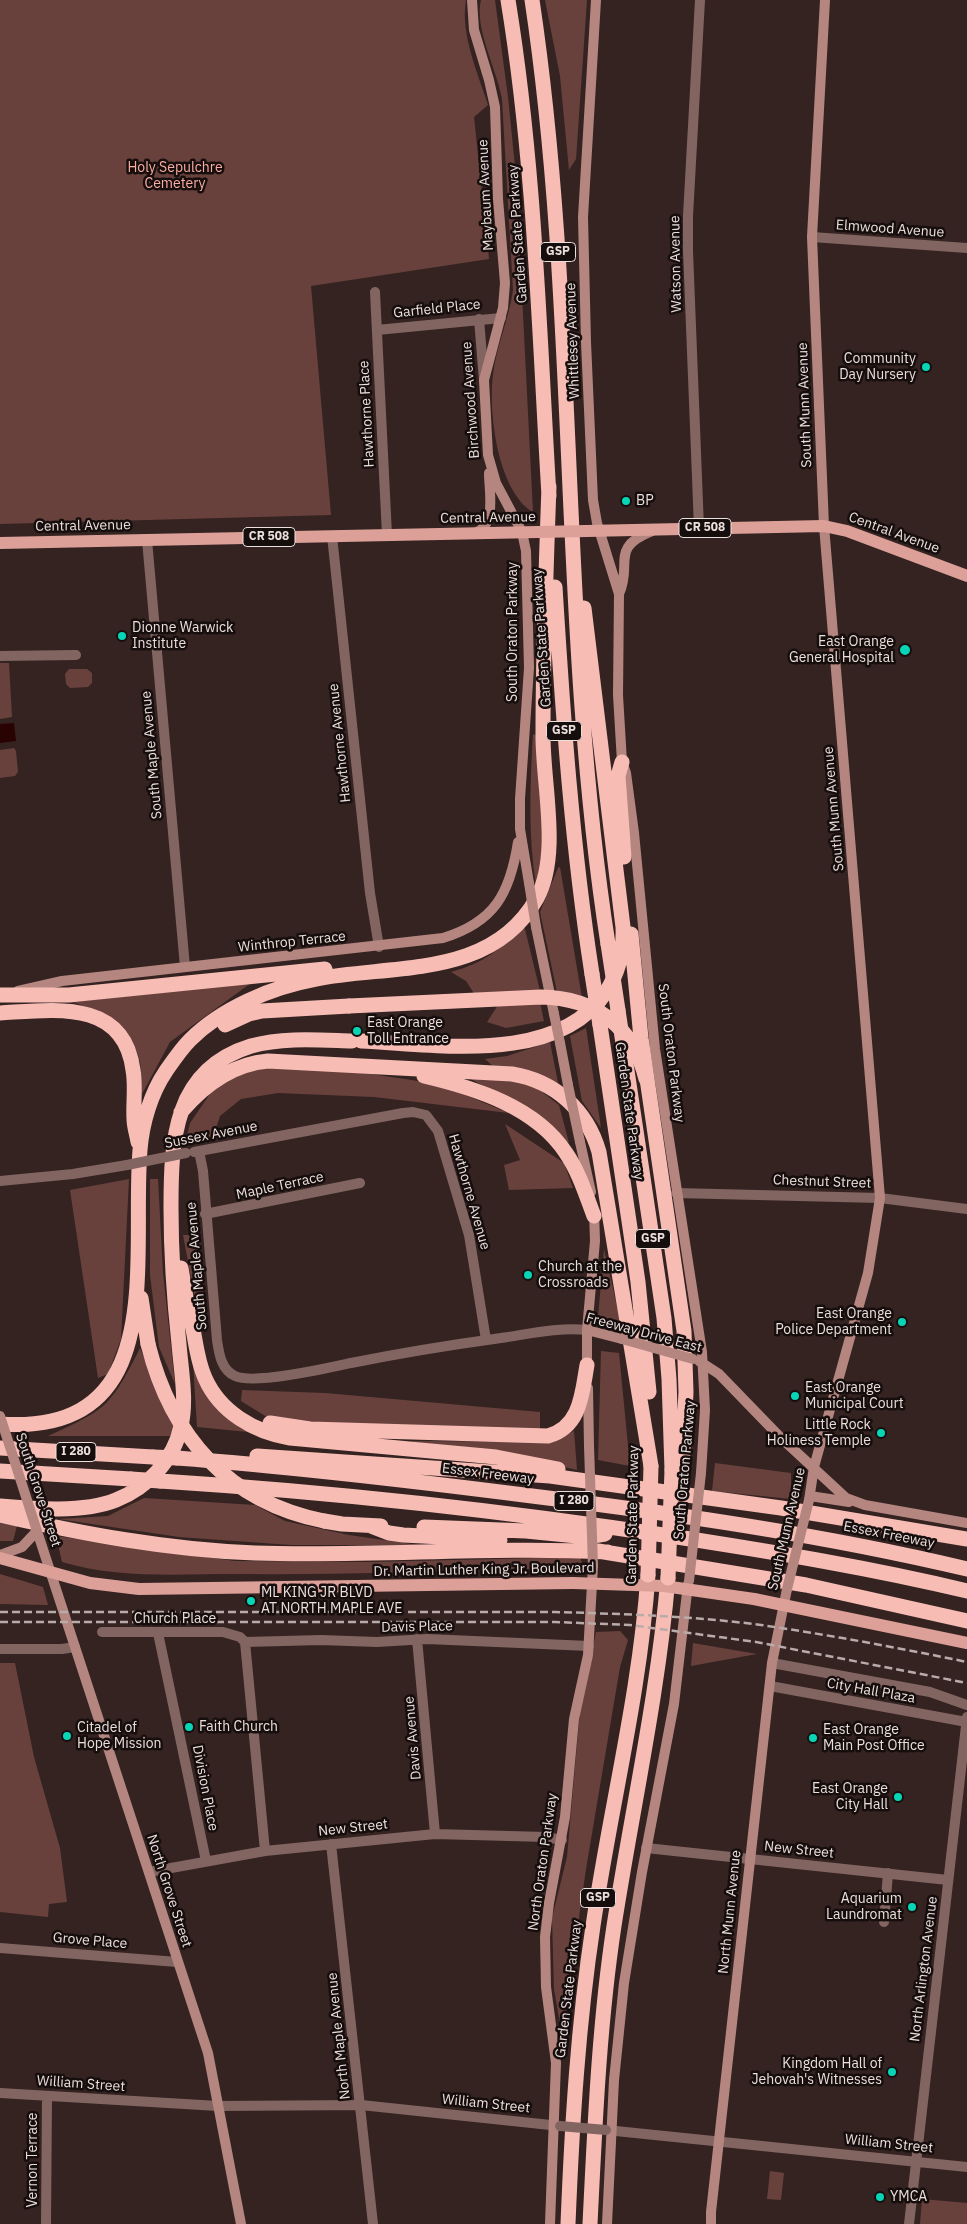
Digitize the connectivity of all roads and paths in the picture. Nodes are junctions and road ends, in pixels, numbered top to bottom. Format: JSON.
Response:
{"nodes":[{"id":1,"x":472,"y":0,"type":"edge"},
{"id":2,"x":508,"y":0,"type":"edge"},
{"id":3,"x":532,"y":0,"type":"edge"},
{"id":4,"x":596,"y":0,"type":"edge"},
{"id":5,"x":700,"y":0,"type":"edge"},
{"id":6,"x":825,"y":0,"type":"edge"},
{"id":7,"x":812,"y":237,"type":"junction"},
{"id":8,"x":967,"y":248,"type":"edge"},
{"id":9,"x":375,"y":292,"type":"dead end"},
{"id":10,"x":501,"y":318,"type":"junction"},
{"id":11,"x":479,"y":319,"type":"junction"},
{"id":12,"x":377,"y":330,"type":"junction"},
{"id":13,"x":484,"y":389,"type":"junction"},
{"id":14,"x":488,"y":455,"type":"junction"},
{"id":15,"x":549,"y":486,"type":"junction"},
{"id":16,"x":572,"y":505,"type":"junction"},
{"id":17,"x":824,"y":526,"type":"junction"},
{"id":18,"x":699,"y":528,"type":"junction"},
{"id":19,"x":660,"y":529,"type":"junction"},
{"id":20,"x":600,"y":530,"type":"junction"},
{"id":21,"x":522,"y":532,"type":"junction"},
{"id":22,"x":475,"y":533,"type":"junction"},
{"id":23,"x":387,"y":535,"type":"junction"},
{"id":24,"x":332,"y":536,"type":"junction"},
{"id":25,"x":147,"y":540,"type":"junction"},
{"id":26,"x":0,"y":543,"type":"edge"},
{"id":27,"x":967,"y":576,"type":"edge"},
{"id":28,"x":619,"y":594,"type":"junction"},
{"id":29,"x":76,"y":655,"type":"dead end"},
{"id":30,"x":0,"y":656,"type":"edge"},
{"id":31,"x":622,"y":762,"type":"junction"},
{"id":32,"x":520,"y":829,"type":"junction"},
{"id":33,"x":379,"y":947,"type":"junction"},
{"id":34,"x":185,"y":967,"type":"junction"},
{"id":35,"x":358,"y":973,"type":"junction"},
{"id":36,"x":0,"y":995,"type":"edge"},
{"id":37,"x":0,"y":1013,"type":"edge"},
{"id":38,"x":180,"y":1054,"type":"junction"},
{"id":39,"x":346,"y":1065,"type":"junction"},
{"id":40,"x":646,"y":1079,"type":"junction"},
{"id":41,"x":181,"y":1112,"type":"junction"},
{"id":42,"x":426,"y":1115,"type":"joint"},
{"id":43,"x":140,"y":1148,"type":"junction"},
{"id":44,"x":199,"y":1151,"type":"junction"},
{"id":45,"x":0,"y":1181,"type":"edge"},
{"id":46,"x":360,"y":1182,"type":"dead end"},
{"id":47,"x":676,"y":1193,"type":"junction"},
{"id":48,"x":880,"y":1198,"type":"junction"},
{"id":49,"x":171,"y":1202,"type":"junction"},
{"id":50,"x":967,"y":1209,"type":"edge"},
{"id":51,"x":206,"y":1214,"type":"junction"},
{"id":52,"x":594,"y":1216,"type":"junction"},
{"id":53,"x":138,"y":1264,"type":"junction"},
{"id":54,"x":588,"y":1330,"type":"junction"},
{"id":55,"x":486,"y":1340,"type":"junction"},
{"id":56,"x":195,"y":1343,"type":"junction"},
{"id":57,"x":698,"y":1361,"type":"junction"},
{"id":58,"x":587,"y":1365,"type":"junction"},
{"id":59,"x":232,"y":1375,"type":"joint"},
{"id":60,"x":0,"y":1416,"type":"edge"},
{"id":61,"x":0,"y":1424,"type":"edge"},
{"id":62,"x":0,"y":1448,"type":"edge"},
{"id":63,"x":177,"y":1458,"type":"junction"},
{"id":64,"x":652,"y":1466,"type":"junction"},
{"id":65,"x":814,"y":1467,"type":"junction"},
{"id":66,"x":677,"y":1470,"type":"junction"},
{"id":67,"x":0,"y":1471,"type":"edge"},
{"id":68,"x":631,"y":1488,"type":"junction"},
{"id":69,"x":810,"y":1498,"type":"junction"},
{"id":70,"x":865,"y":1505,"type":"junction"},
{"id":71,"x":0,"y":1506,"type":"edge"},
{"id":72,"x":780,"y":1508,"type":"junction"},
{"id":73,"x":0,"y":1514,"type":"edge"},
{"id":74,"x":967,"y":1523,"type":"edge"},
{"id":75,"x":371,"y":1526,"type":"junction"},
{"id":76,"x":632,"y":1530,"type":"junction"},
{"id":77,"x":37,"y":1531,"type":"junction"},
{"id":78,"x":967,"y":1539,"type":"edge"},
{"id":79,"x":967,"y":1550,"type":"edge"},
{"id":80,"x":608,"y":1552,"type":"junction"},
{"id":81,"x":0,"y":1557,"type":"edge"},
{"id":82,"x":593,"y":1566,"type":"joint"},
{"id":83,"x":967,"y":1569,"type":"edge"},
{"id":84,"x":50,"y":1572,"type":"junction"},
{"id":85,"x":967,"y":1591,"type":"edge"},
{"id":86,"x":784,"y":1604,"type":"junction"},
{"id":87,"x":967,"y":1621,"type":"edge"},
{"id":88,"x":102,"y":1632,"type":"dead end"},
{"id":89,"x":158,"y":1633,"type":"junction"},
{"id":90,"x":417,"y":1639,"type":"junction"},
{"id":91,"x":245,"y":1642,"type":"junction"},
{"id":92,"x":967,"y":1643,"type":"edge"},
{"id":93,"x":589,"y":1646,"type":"junction"},
{"id":94,"x":76,"y":1647,"type":"junction"},
{"id":95,"x":0,"y":1649,"type":"edge"},
{"id":96,"x":772,"y":1663,"type":"junction"},
{"id":97,"x":770,"y":1686,"type":"junction"},
{"id":98,"x":967,"y":1705,"type":"edge"},
{"id":99,"x":967,"y":1717,"type":"edge"},
{"id":100,"x":967,"y":1722,"type":"edge"},
{"id":101,"x":436,"y":1834,"type":"junction"},
{"id":102,"x":562,"y":1840,"type":"junction"},
{"id":103,"x":331,"y":1844,"type":"junction"},
{"id":104,"x":646,"y":1848,"type":"junction"},
{"id":105,"x":265,"y":1851,"type":"junction"},
{"id":106,"x":750,"y":1859,"type":"junction"},
{"id":107,"x":206,"y":1861,"type":"junction"},
{"id":108,"x":149,"y":1872,"type":"junction"},
{"id":109,"x":888,"y":1874,"type":"junction"},
{"id":110,"x":948,"y":1880,"type":"junction"},
{"id":111,"x":884,"y":1922,"type":"dead end"},
{"id":112,"x":0,"y":1948,"type":"edge"},
{"id":113,"x":177,"y":1962,"type":"junction"},
{"id":114,"x":0,"y":2093,"type":"edge"},
{"id":115,"x":47,"y":2096,"type":"junction"},
{"id":116,"x":360,"y":2105,"type":"junction"},
{"id":117,"x":218,"y":2106,"type":"junction"},
{"id":118,"x":557,"y":2126,"type":"junction"},
{"id":119,"x":609,"y":2131,"type":"junction"},
{"id":120,"x":719,"y":2141,"type":"junction"},
{"id":121,"x":916,"y":2161,"type":"junction"},
{"id":122,"x":967,"y":2167,"type":"edge"},
{"id":123,"x":46,"y":2224,"type":"edge"},
{"id":124,"x":241,"y":2224,"type":"edge"},
{"id":125,"x":373,"y":2224,"type":"edge"},
{"id":126,"x":550,"y":2224,"type":"edge"},
{"id":127,"x":568,"y":2224,"type":"edge"},
{"id":128,"x":590,"y":2224,"type":"edge"},
{"id":129,"x":607,"y":2224,"type":"edge"},
{"id":130,"x":711,"y":2224,"type":"edge"},
{"id":131,"x":909,"y":2224,"type":"edge"}],
"edges":[{"from":1,"to":10,"type":"main road","name":"Maybaum Avenue"},
{"from":2,"to":15,"type":"highway","name":"Garden State Parkway","number":"GSP"},
{"from":3,"to":16,"type":"highway","name":"Garden State Parkway","number":"GSP"},
{"from":4,"to":20,"type":"main road","name":"Whittlesey Avenue"},
{"from":5,"to":18,"type":"street","name":"Watson Avenue"},
{"from":6,"to":7,"type":"main road","name":"South Munn Avenue"},
{"from":7,"to":8,"type":"street","name":"Elmwood Avenue"},
{"from":7,"to":17,"type":"main road","name":"South Munn Avenue"},
{"from":9,"to":12,"type":"street","name":"Hawthorne Place"},
{"from":10,"to":11,"type":"street","name":"Garfield Place"},
{"from":10,"to":13,"type":"main road","name":"Maybaum Avenue"},
{"from":11,"to":12,"type":"street","name":"Garfield Place"},
{"from":11,"to":13,"type":"street","name":"Birchwood Avenue"},
{"from":12,"to":23,"type":"street","name":"Hawthorne Place"},
{"from":13,"to":14,"type":"main road","name":"Birchwood Avenue"},
{"from":14,"to":21,"type":"main road","name":"Birchwood Avenue"},
{"from":14,"to":22,"type":"main road"},
{"from":15,"to":35,"type":"highway"},
{"from":15,"to":64,"type":"highway","name":"Garden State Parkway","number":"GSP","bridge":true},
{"from":16,"to":41,"type":"highway"},
{"from":16,"to":66,"type":"highway","name":"Garden State Parkway","number":"GSP","bridge":true},
{"from":17,"to":18,"type":"main road","name":"Central Avenue","number":"CR 508"},
{"from":17,"to":27,"type":"main road","name":"Central Avenue","number":"CR 508"},
{"from":17,"to":48,"type":"main road","name":"South Munn Avenue"},
{"from":18,"to":19,"type":"main road","name":"Central Avenue","number":"CR 508"},
{"from":19,"to":20,"type":"main road","name":"Central Avenue","number":"CR 508"},
{"from":19,"to":28,"type":"main road"},
{"from":20,"to":21,"type":"main road","name":"Central Avenue","number":"CR 508","bridge":true},
{"from":20,"to":28,"type":"main road","name":"South Oraton Parkway"},
{"from":21,"to":22,"type":"main road","name":"Central Avenue","number":"CR 508"},
{"from":21,"to":32,"type":"main road","name":"South Oraton Parkway"},
{"from":22,"to":23,"type":"main road","name":"Central Avenue","number":"CR 508"},
{"from":23,"to":24,"type":"main road","name":"Central Avenue","number":"CR 508"},
{"from":24,"to":25,"type":"main road","name":"Central Avenue","number":"CR 508"},
{"from":24,"to":33,"type":"street","name":"Hawthorne Avenue"},
{"from":25,"to":26,"type":"main road","name":"Central Avenue","number":"CR 508"},
{"from":25,"to":34,"type":"street","name":"South Maple Avenue"},
{"from":28,"to":31,"type":"main road","name":"South Oraton Parkway"},
{"from":29,"to":30,"type":"street"},
{"from":31,"to":40,"type":"highway","bridge":true},
{"from":31,"to":47,"type":"main road","name":"South Oraton Parkway"},
{"from":32,"to":33,"type":"main road","name":"Winthrop Terrace"},
{"from":32,"to":52,"type":"main road","name":"South Oraton Parkway","bridge":true},
{"from":33,"to":34,"type":"main road","name":"Winthrop Terrace"},
{"from":34,"to":36,"type":"main road","name":"Winthrop Terrace"},
{"from":35,"to":36,"type":"highway"},
{"from":35,"to":38,"type":"highway"},
{"from":37,"to":43,"type":"highway"},
{"from":38,"to":40,"type":"highway","bridge":true},
{"from":38,"to":43,"type":"highway"},
{"from":39,"to":41,"type":"highway"},
{"from":39,"to":52,"type":"highway"},
{"from":39,"to":64,"type":"highway"},
{"from":40,"to":66,"type":"highway"},
{"from":41,"to":49,"type":"highway"},
{"from":42,"to":44,"type":"street","name":"Sussex Avenue"},
{"from":42,"to":55,"type":"street","name":"Hawthorne Avenue"},
{"from":43,"to":53,"type":"highway"},
{"from":44,"to":45,"type":"street","name":"Sussex Avenue","bridge":true},
{"from":44,"to":51,"type":"street","name":"South Maple Avenue"},
{"from":46,"to":51,"type":"street","name":"Maple Terrace"},
{"from":47,"to":48,"type":"street","name":"Chestnut Street"},
{"from":47,"to":57,"type":"main road","name":"South Oraton Parkway"},
{"from":48,"to":50,"type":"street","name":"Chestnut Street"},
{"from":48,"to":65,"type":"main road","name":"South Munn Avenue"},
{"from":49,"to":56,"type":"highway"},
{"from":49,"to":71,"type":"highway"},
{"from":51,"to":59,"type":"street","name":"South Maple Avenue"},
{"from":52,"to":54,"type":"main road","name":"South Oraton Parkway"},
{"from":53,"to":61,"type":"highway"},
{"from":53,"to":75,"type":"highway","bridge":true},
{"from":54,"to":55,"type":"street","name":"Freeway Drive East"},
{"from":54,"to":57,"type":"main road","name":"Freeway Drive East","bridge":true},
{"from":54,"to":58,"type":"main road","name":"South Oraton Parkway"},
{"from":55,"to":59,"type":"street","name":"Freeway Drive East"},
{"from":56,"to":58,"type":"highway"},
{"from":56,"to":68,"type":"highway"},
{"from":57,"to":65,"type":"main road","name":"Freeway Drive East"},
{"from":57,"to":104,"type":"main road","name":"South Oraton Parkway","bridge":true},
{"from":58,"to":82,"type":"main road","name":"South Oraton Parkway","bridge":true},
{"from":60,"to":77,"type":"main road","name":"South Grove Street","bridge":true},
{"from":62,"to":63,"type":"highway","name":"Essex Freeway","number":"I 280","bridge":true},
{"from":63,"to":68,"type":"highway"},
{"from":63,"to":83,"type":"highway","name":"Essex Freeway","number":"I 280"},
{"from":64,"to":127,"type":"highway","name":"Garden State Parkway","number":"GSP","bridge":true},
{"from":65,"to":69,"type":"main road","name":"South Munn Avenue"},
{"from":65,"to":70,"type":"main road","name":"Freeway Drive East"},
{"from":66,"to":128,"type":"highway","number":"GSP","bridge":true},
{"from":67,"to":76,"type":"highway","number":"I 280","bridge":true},
{"from":68,"to":72,"type":"highway"},
{"from":69,"to":70,"type":"main road"},
{"from":69,"to":86,"type":"main road","name":"South Munn Avenue","bridge":true},
{"from":70,"to":74,"type":"main road","name":"Freeway Drive East"},
{"from":72,"to":78,"type":"highway"},
{"from":72,"to":79,"type":"highway"},
{"from":73,"to":80,"type":"highway"},
{"from":75,"to":76,"type":"highway"},
{"from":75,"to":80,"type":"highway"},
{"from":76,"to":85,"type":"highway","number":"I 280"},
{"from":77,"to":81,"type":"main road"},
{"from":77,"to":84,"type":"main road","name":"South Grove Street"},
{"from":80,"to":87,"type":"highway"},
{"from":81,"to":84,"type":"main road","name":"Dr. Martin Luther King Jr. Boulevard"},
{"from":82,"to":93,"type":"main road","name":"North Oraton Parkway"},
{"from":84,"to":86,"type":"main road","name":"Dr. Martin Luther King Jr. Boulevard","bridge":true},
{"from":84,"to":94,"type":"main road","name":"North Grove Street"},
{"from":86,"to":92,"type":"main road","name":"Dr. Martin Luther King Jr. Boulevard"},
{"from":86,"to":96,"type":"main road","name":"North Munn Avenue"},
{"from":88,"to":89,"type":"street","name":"Church Place"},
{"from":89,"to":91,"type":"street","name":"Church Place"},
{"from":89,"to":107,"type":"street","name":"Division Place"},
{"from":90,"to":91,"type":"street","name":"Davis Place"},
{"from":90,"to":93,"type":"street","name":"Davis Place"},
{"from":90,"to":101,"type":"street","name":"Davis Avenue"},
{"from":91,"to":105,"type":"street"},
{"from":93,"to":102,"type":"main road","name":"North Oraton Parkway"},
{"from":94,"to":95,"type":"street"},
{"from":94,"to":108,"type":"main road","name":"North Grove Street"},
{"from":96,"to":97,"type":"main road","name":"North Munn Avenue"},
{"from":96,"to":98,"type":"street","name":"City Hall Plaza"},
{"from":97,"to":100,"type":"street","name":"City Hall Plaza"},
{"from":97,"to":106,"type":"main road","name":"North Munn Avenue"},
{"from":99,"to":100,"type":"street","name":"North Arlington Avenue"},
{"from":100,"to":110,"type":"street","name":"North Arlington Avenue"},
{"from":101,"to":102,"type":"street","name":"New Street"},
{"from":101,"to":103,"type":"street","name":"New Street"},
{"from":102,"to":118,"type":"main road","name":"North Oraton Parkway"},
{"from":103,"to":105,"type":"street","name":"New Street"},
{"from":103,"to":116,"type":"street","name":"North Maple Avenue"},
{"from":104,"to":106,"type":"street","name":"New Street"},
{"from":104,"to":119,"type":"main road"},
{"from":105,"to":107,"type":"street","name":"New Street"},
{"from":106,"to":109,"type":"street","name":"New Street"},
{"from":106,"to":120,"type":"main road","name":"North Munn Avenue"},
{"from":107,"to":108,"type":"street","name":"New Street"},
{"from":108,"to":113,"type":"main road","name":"North Grove Street"},
{"from":109,"to":110,"type":"street","name":"New Street"},
{"from":109,"to":111,"type":"street"},
{"from":110,"to":121,"type":"street","name":"North Arlington Avenue"},
{"from":112,"to":113,"type":"street","name":"Grove Place"},
{"from":113,"to":117,"type":"main road","name":"North Grove Street"},
{"from":114,"to":115,"type":"street","name":"William Street"},
{"from":115,"to":117,"type":"street","name":"William Street"},
{"from":115,"to":123,"type":"street","name":"Vernon Terrace"},
{"from":116,"to":117,"type":"street","name":"William Street"},
{"from":116,"to":118,"type":"street","name":"William Street"},
{"from":116,"to":125,"type":"street","name":"North Maple Avenue"},
{"from":117,"to":124,"type":"main road","name":"North Grove Street"},
{"from":118,"to":119,"type":"street","name":"William Street","bridge":true},
{"from":118,"to":126,"type":"main road","name":"North Oraton Parkway"},
{"from":119,"to":120,"type":"street","name":"William Street"},
{"from":119,"to":129,"type":"main road"},
{"from":120,"to":121,"type":"street","name":"William Street"},
{"from":120,"to":130,"type":"main road","name":"North Munn Avenue"},
{"from":121,"to":122,"type":"street","name":"William Street"},
{"from":121,"to":131,"type":"street","name":"North Arlington Avenue"}]}
